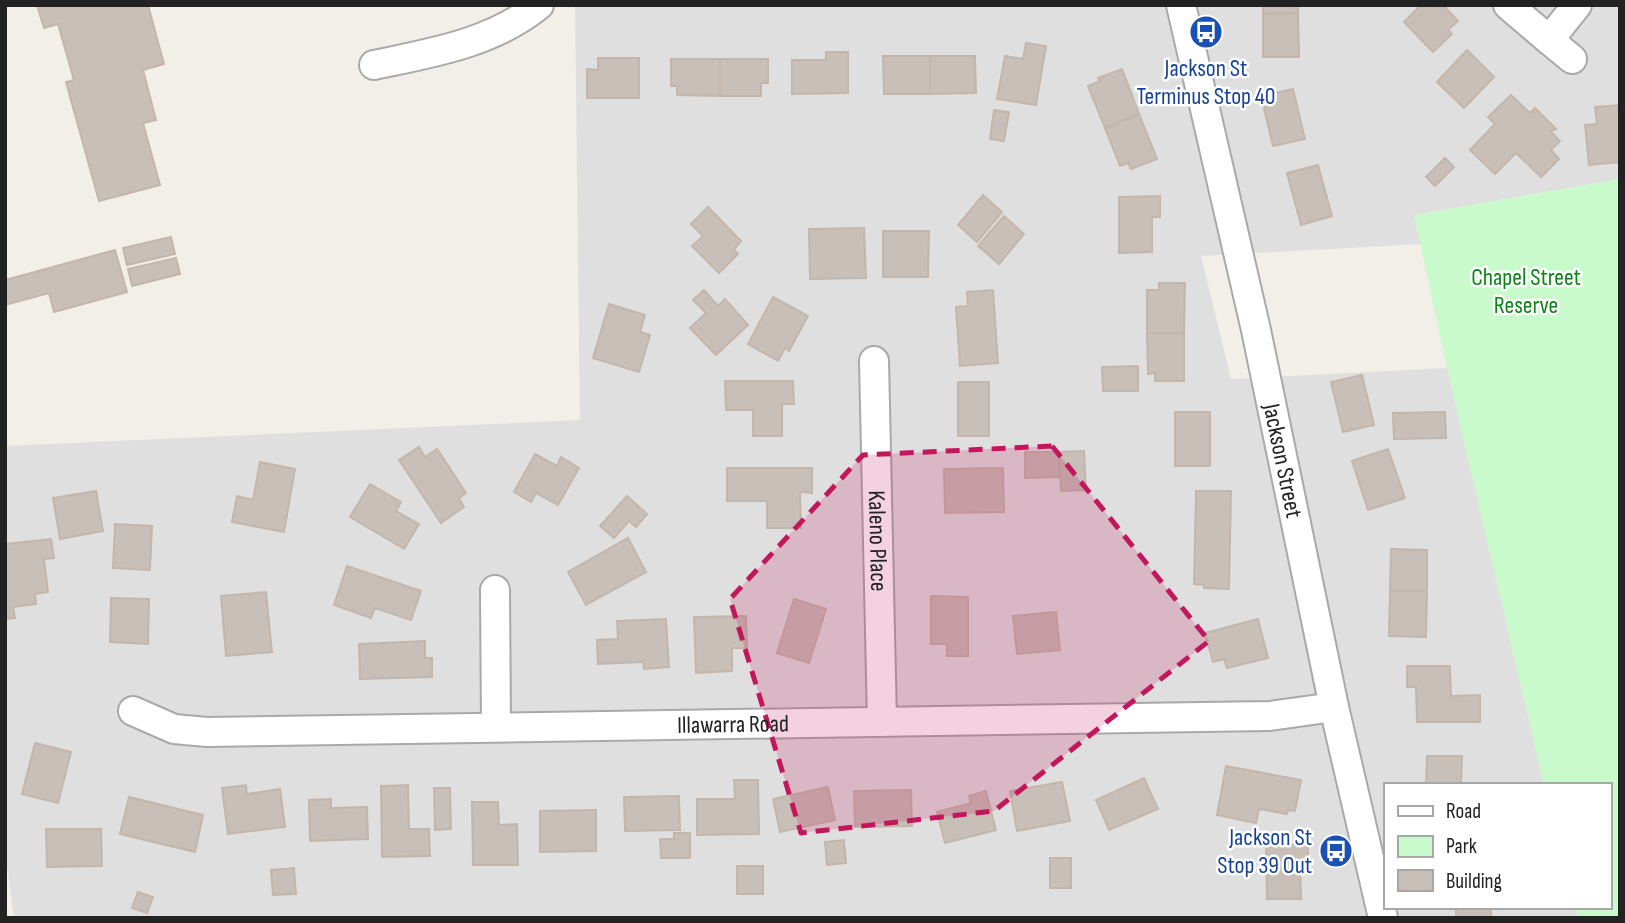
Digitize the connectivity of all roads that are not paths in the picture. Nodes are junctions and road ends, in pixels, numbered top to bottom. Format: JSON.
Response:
{"nodes":[{"id":1,"x":539,"y":5,"type":"edge"},
{"id":2,"x":1181,"y":5,"type":"edge"},
{"id":3,"x":1508,"y":5,"type":"edge"},
{"id":4,"x":1577,"y":5,"type":"edge"},
{"id":5,"x":1549,"y":40,"type":"junction"},
{"id":6,"x":1572,"y":59,"type":"dead end"},
{"id":7,"x":374,"y":65,"type":"dead end"},
{"id":8,"x":874,"y":361,"type":"dead end"},
{"id":9,"x":495,"y":590,"type":"dead end"},
{"id":10,"x":1334,"y":707,"type":"junction"},
{"id":11,"x":133,"y":712,"type":"dead end"},
{"id":12,"x":881,"y":722,"type":"junction"},
{"id":13,"x":496,"y":726,"type":"junction"},
{"id":14,"x":1384,"y":918,"type":"edge"}],
"edges":[{"from":1,"to":7,"type":"street"},
{"from":2,"to":10,"type":"street","name":"Jackson Street"},
{"from":3,"to":5,"type":"street"},
{"from":4,"to":5,"type":"street"},
{"from":5,"to":6,"type":"street"},
{"from":8,"to":12,"type":"street","name":"Kaleno Place"},
{"from":9,"to":13,"type":"street"},
{"from":10,"to":12,"type":"street","name":"Illawarra Road"},
{"from":10,"to":14,"type":"street","name":"Jackson Street"},
{"from":11,"to":13,"type":"street","name":"Illawarra Road"},
{"from":12,"to":13,"type":"street","name":"Illawarra Road"}]}
